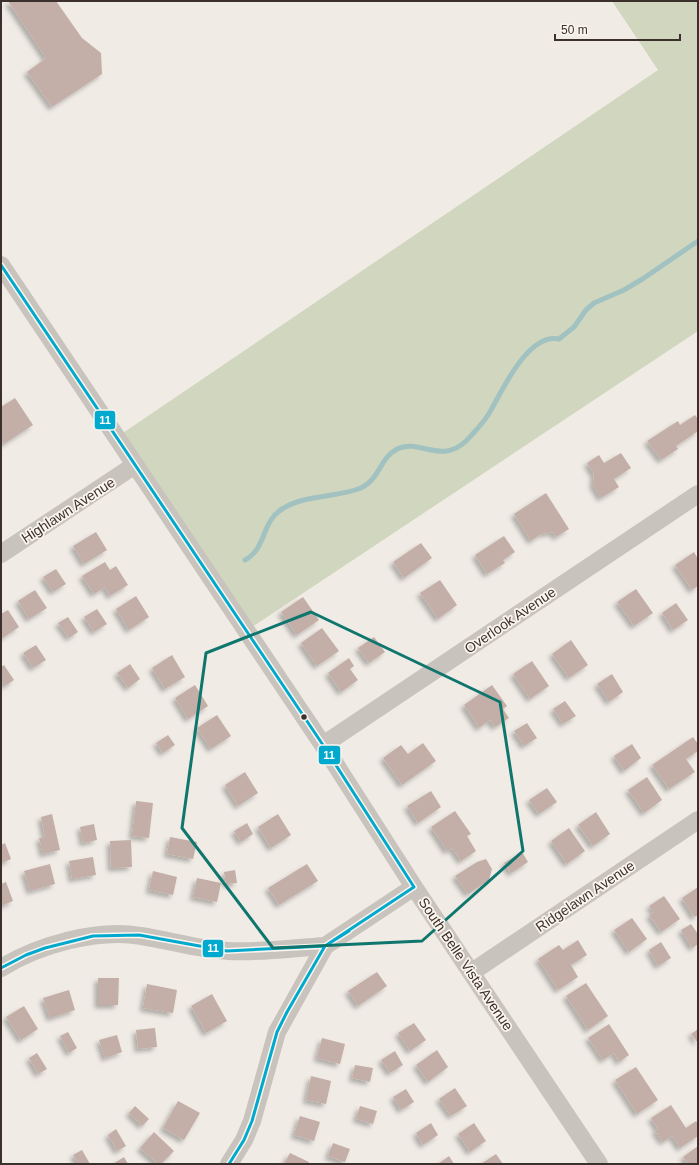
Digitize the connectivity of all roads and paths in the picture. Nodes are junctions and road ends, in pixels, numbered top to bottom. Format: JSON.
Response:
{"nodes":[{"id":1,"x":1,"y":265,"type":"edge"},
{"id":2,"x":135,"y":465,"type":"junction"},
{"id":3,"x":698,"y":494,"type":"edge"},
{"id":4,"x":1,"y":554,"type":"edge"},
{"id":5,"x":323,"y":745,"type":"junction"},
{"id":6,"x":698,"y":820,"type":"edge"},
{"id":7,"x":414,"y":887,"type":"junction"},
{"id":8,"x":325,"y":946,"type":"junction"},
{"id":9,"x":1,"y":968,"type":"edge"},
{"id":10,"x":472,"y":972,"type":"junction"},
{"id":11,"x":230,"y":1164,"type":"edge"},
{"id":12,"x":599,"y":1164,"type":"edge"}],
"edges":[{"from":1,"to":2,"type":"street","name":"South Belle Vista Avenue"},
{"from":2,"to":4,"type":"street","name":"Highlawn Avenue"},
{"from":2,"to":5,"type":"street","name":"South Belle Vista Avenue"},
{"from":3,"to":5,"type":"street","name":"Overlook Avenue"},
{"from":5,"to":7,"type":"street","name":"South Belle Vista Avenue"},
{"from":6,"to":10,"type":"street","name":"Ridgelawn Avenue"},
{"from":7,"to":8,"type":"street"},
{"from":7,"to":10,"type":"street","name":"South Belle Vista Avenue"},
{"from":8,"to":9,"type":"street"},
{"from":8,"to":11,"type":"street"},
{"from":10,"to":12,"type":"street","name":"South Belle Vista Avenue"}]}
